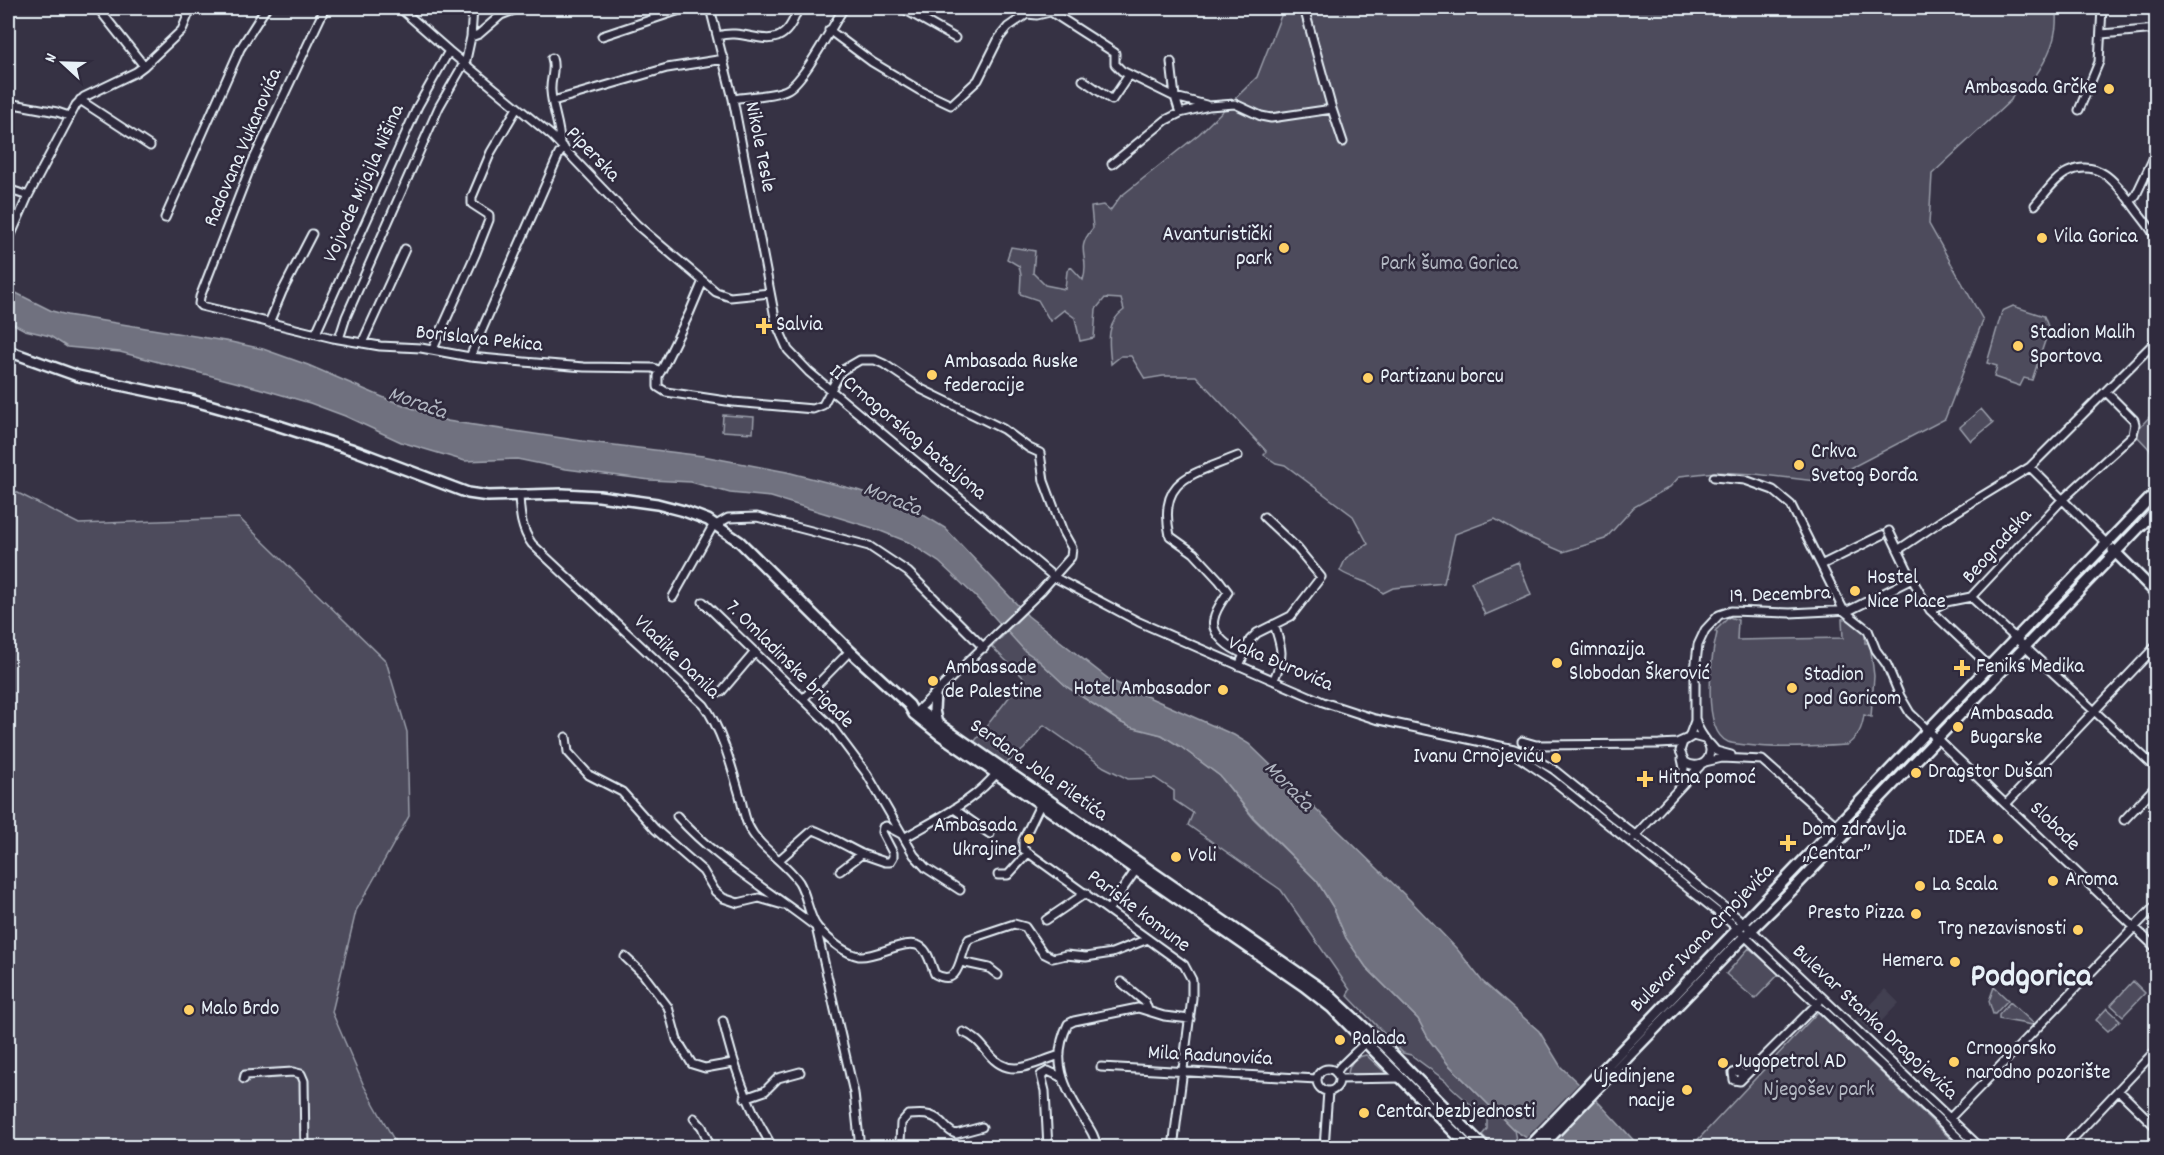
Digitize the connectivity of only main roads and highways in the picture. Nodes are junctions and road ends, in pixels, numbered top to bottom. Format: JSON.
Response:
{"nodes":[{"id":1,"x":8,"y":351,"type":"edge"},
{"id":2,"x":2157,"y":492,"type":"edge"},
{"id":3,"x":2157,"y":510,"type":"edge"},
{"id":4,"x":2106,"y":544,"type":"junction"},
{"id":5,"x":2115,"y":553,"type":"junction"},
{"id":6,"x":2157,"y":593,"type":"edge"},
{"id":7,"x":935,"y":694,"type":"road end"},
{"id":8,"x":938,"y":729,"type":"junction"},
{"id":9,"x":999,"y":770,"type":"junction"},
{"id":10,"x":1138,"y":867,"type":"junction"},
{"id":11,"x":1745,"y":929,"type":"junction"},
{"id":12,"x":1627,"y":1049,"type":"junction"},
{"id":13,"x":1470,"y":1148,"type":"edge"},
{"id":14,"x":1485,"y":1148,"type":"edge"},
{"id":15,"x":1528,"y":1148,"type":"edge"},
{"id":16,"x":1540,"y":1148,"type":"edge"}],
"edges":[{"from":1,"to":8,"type":"main road","name":"Serdara Jola Piletića"},
{"from":2,"to":4,"type":"main road","name":"Bulevar Ivana Crnojevića"},
{"from":3,"to":5,"type":"main road","name":"Bulevar Ivana Crnojevića"},
{"from":4,"to":5,"type":"main road"},
{"from":4,"to":11,"type":"main road","name":"Bulevar Ivana Crnojevića"},
{"from":5,"to":6,"type":"main road"},
{"from":5,"to":11,"type":"main road","name":"Bulevar Ivana Crnojevića"},
{"from":7,"to":8,"type":"main road"},
{"from":8,"to":9,"type":"main road","name":"Serdara Jola Piletića"},
{"from":9,"to":10,"type":"main road","name":"Serdara Jola Piletića"},
{"from":9,"to":10,"type":"main road","name":"Serdara Jola Piletića"},
{"from":10,"to":13,"type":"main road","name":"Serdara Jola Piletića"},
{"from":10,"to":14,"type":"main road","name":"Serdara Jola Piletića"},
{"from":11,"to":12,"type":"main road","name":"Bulevar Ivana Crnojevića"},
{"from":12,"to":15,"type":"main road"},
{"from":12,"to":16,"type":"main road"}]}
